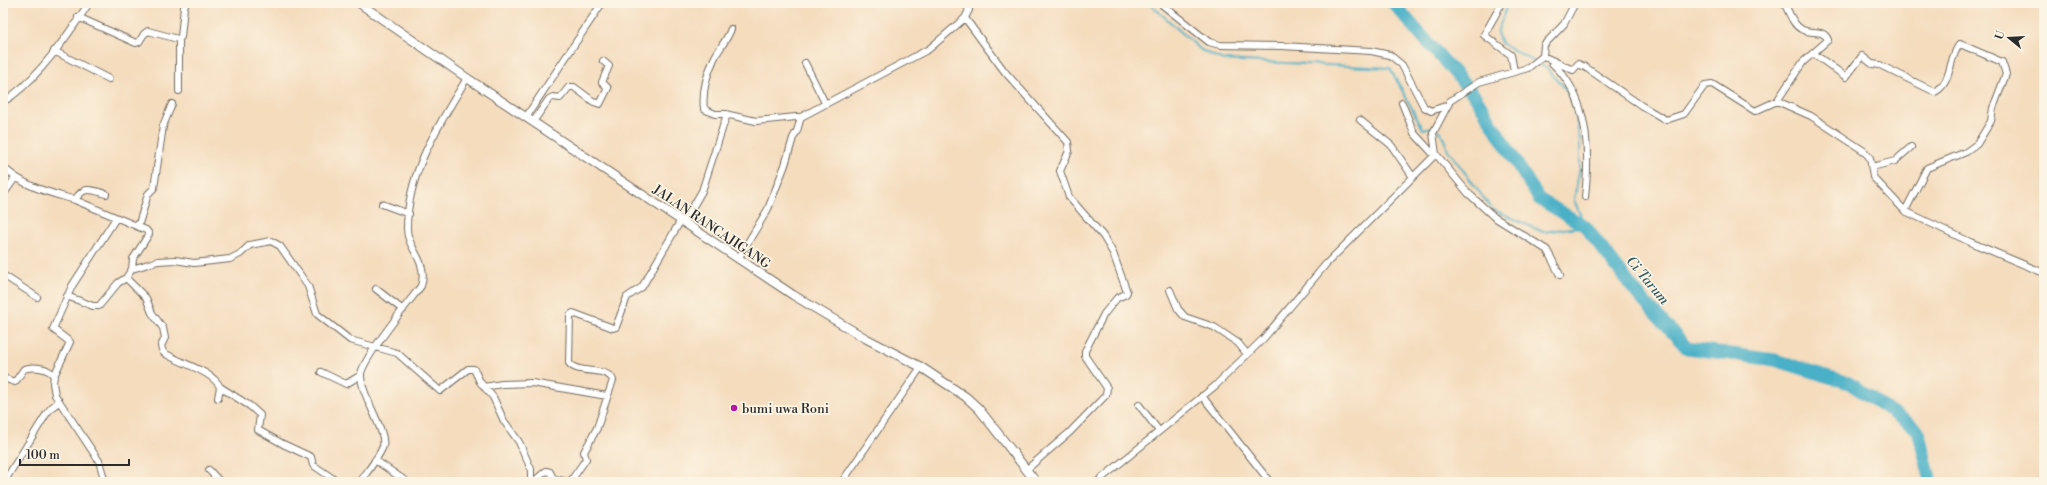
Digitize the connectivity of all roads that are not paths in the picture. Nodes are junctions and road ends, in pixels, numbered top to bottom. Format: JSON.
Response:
{"nodes":[{"id":1,"x":88,"y":3,"type":"edge"},
{"id":2,"x":186,"y":3,"type":"edge"},
{"id":3,"x":360,"y":3,"type":"edge"},
{"id":4,"x":602,"y":3,"type":"edge"},
{"id":5,"x":965,"y":3,"type":"edge"},
{"id":6,"x":1160,"y":3,"type":"edge"},
{"id":7,"x":1501,"y":3,"type":"edge"},
{"id":8,"x":1575,"y":3,"type":"edge"},
{"id":9,"x":1784,"y":3,"type":"edge"},
{"id":10,"x":78,"y":17,"type":"junction"},
{"id":11,"x":965,"y":18,"type":"junction"},
{"id":12,"x":731,"y":29,"type":"dead end"},
{"id":13,"x":179,"y":39,"type":"junction"},
{"id":14,"x":54,"y":51,"type":"junction"},
{"id":15,"x":1813,"y":53,"type":"junction"},
{"id":16,"x":1544,"y":57,"type":"junction"},
{"id":17,"x":603,"y":61,"type":"dead end"},
{"id":18,"x":805,"y":63,"type":"dead end"},
{"id":19,"x":1514,"y":71,"type":"junction"},
{"id":20,"x":467,"y":78,"type":"junction"},
{"id":21,"x":109,"y":79,"type":"dead end"},
{"id":22,"x":179,"y":91,"type":"dead end"},
{"id":23,"x":1777,"y":101,"type":"junction"},
{"id":24,"x":3,"y":102,"type":"edge"},
{"id":25,"x":825,"y":103,"type":"junction"},
{"id":26,"x":172,"y":104,"type":"dead end"},
{"id":27,"x":1402,"y":104,"type":"dead end"},
{"id":28,"x":1448,"y":105,"type":"junction"},
{"id":29,"x":727,"y":114,"type":"junction"},
{"id":30,"x":801,"y":116,"type":"junction"},
{"id":31,"x":529,"y":120,"type":"junction"},
{"id":32,"x":1360,"y":120,"type":"dead end"},
{"id":33,"x":1910,"y":147,"type":"dead end"},
{"id":34,"x":1436,"y":155,"type":"junction"},
{"id":35,"x":3,"y":167,"type":"edge"},
{"id":36,"x":1872,"y":167,"type":"junction"},
{"id":37,"x":1413,"y":177,"type":"junction"},
{"id":38,"x":15,"y":178,"type":"junction"},
{"id":39,"x":106,"y":194,"type":"dead end"},
{"id":40,"x":3,"y":195,"type":"edge"},
{"id":41,"x":1585,"y":197,"type":"dead end"},
{"id":42,"x":75,"y":200,"type":"junction"},
{"id":43,"x":382,"y":204,"type":"dead end"},
{"id":44,"x":1906,"y":211,"type":"junction"},
{"id":45,"x":409,"y":214,"type":"junction"},
{"id":46,"x":116,"y":218,"type":"junction"},
{"id":47,"x":683,"y":221,"type":"junction"},
{"id":48,"x":138,"y":227,"type":"junction"},
{"id":49,"x":738,"y":259,"type":"junction"},
{"id":50,"x":132,"y":269,"type":"junction"},
{"id":51,"x":2044,"y":273,"type":"edge"},
{"id":52,"x":3,"y":275,"type":"edge"},
{"id":53,"x":1560,"y":275,"type":"dead end"},
{"id":54,"x":126,"y":278,"type":"junction"},
{"id":55,"x":376,"y":289,"type":"dead end"},
{"id":56,"x":1170,"y":290,"type":"dead end"},
{"id":57,"x":67,"y":296,"type":"junction"},
{"id":58,"x":37,"y":297,"type":"dead end"},
{"id":59,"x":403,"y":310,"type":"junction"},
{"id":60,"x":377,"y":346,"type":"junction"},
{"id":61,"x":1247,"y":354,"type":"junction"},
{"id":62,"x":921,"y":367,"type":"junction"},
{"id":63,"x":321,"y":372,"type":"dead end"},
{"id":64,"x":361,"y":375,"type":"junction"},
{"id":65,"x":54,"y":376,"type":"junction"},
{"id":66,"x":3,"y":378,"type":"edge"},
{"id":67,"x":220,"y":387,"type":"junction"},
{"id":68,"x":484,"y":387,"type":"junction"},
{"id":69,"x":607,"y":396,"type":"junction"},
{"id":70,"x":1202,"y":396,"type":"junction"},
{"id":71,"x":218,"y":398,"type":"dead end"},
{"id":72,"x":59,"y":402,"type":"junction"},
{"id":73,"x":1139,"y":405,"type":"dead end"},
{"id":74,"x":1159,"y":431,"type":"junction"},
{"id":75,"x":375,"y":460,"type":"junction"},
{"id":76,"x":209,"y":470,"type":"dead end"},
{"id":77,"x":1026,"y":470,"type":"junction"},
{"id":78,"x":4,"y":482,"type":"edge"},
{"id":79,"x":105,"y":482,"type":"edge"},
{"id":80,"x":220,"y":482,"type":"edge"},
{"id":81,"x":338,"y":482,"type":"edge"},
{"id":82,"x":360,"y":482,"type":"edge"},
{"id":83,"x":407,"y":482,"type":"edge"},
{"id":84,"x":532,"y":482,"type":"edge"},
{"id":85,"x":569,"y":482,"type":"edge"},
{"id":86,"x":842,"y":482,"type":"edge"},
{"id":87,"x":1036,"y":482,"type":"edge"},
{"id":88,"x":1098,"y":482,"type":"edge"},
{"id":89,"x":1270,"y":482,"type":"edge"}],
"edges":[{"from":1,"to":10,"type":"street"},
{"from":2,"to":13,"type":"street"},
{"from":3,"to":20,"type":"main road","name":"JALAN RANCAJIGANG"},
{"from":4,"to":31,"type":"street"},
{"from":5,"to":11,"type":"street"},
{"from":6,"to":28,"type":"street"},
{"from":7,"to":19,"type":"street"},
{"from":8,"to":16,"type":"street"},
{"from":9,"to":15,"type":"street"},
{"from":10,"to":13,"type":"street"},
{"from":10,"to":14,"type":"street"},
{"from":11,"to":25,"type":"street"},
{"from":11,"to":77,"type":"street"},
{"from":12,"to":29,"type":"street"},
{"from":13,"to":22,"type":"street"},
{"from":14,"to":21,"type":"street"},
{"from":14,"to":24,"type":"street"},
{"from":15,"to":23,"type":"street"},
{"from":15,"to":44,"type":"street"},
{"from":16,"to":19,"type":"street"},
{"from":16,"to":23,"type":"street"},
{"from":16,"to":41,"type":"street"},
{"from":17,"to":31,"type":"street"},
{"from":18,"to":25,"type":"street"},
{"from":19,"to":28,"type":"street"},
{"from":20,"to":31,"type":"main road","name":"JALAN RANCAJIGANG"},
{"from":20,"to":45,"type":"street"},
{"from":23,"to":36,"type":"street"},
{"from":25,"to":30,"type":"street"},
{"from":26,"to":48,"type":"street"},
{"from":27,"to":34,"type":"street"},
{"from":28,"to":34,"type":"street"},
{"from":29,"to":30,"type":"street"},
{"from":29,"to":47,"type":"street"},
{"from":30,"to":49,"type":"street"},
{"from":31,"to":47,"type":"main road","name":"JALAN RANCAJIGANG"},
{"from":32,"to":37,"type":"street"},
{"from":33,"to":36,"type":"street"},
{"from":34,"to":37,"type":"street"},
{"from":34,"to":53,"type":"street"},
{"from":35,"to":38,"type":"street"},
{"from":36,"to":44,"type":"street"},
{"from":37,"to":61,"type":"street"},
{"from":38,"to":40,"type":"street"},
{"from":38,"to":42,"type":"street"},
{"from":39,"to":42,"type":"street"},
{"from":42,"to":46,"type":"street"},
{"from":43,"to":45,"type":"street"},
{"from":44,"to":51,"type":"street"},
{"from":45,"to":59,"type":"street"},
{"from":46,"to":48,"type":"street"},
{"from":46,"to":57,"type":"street"},
{"from":47,"to":49,"type":"main road","name":"JALAN RANCAJIGANG"},
{"from":47,"to":69,"type":"street"},
{"from":48,"to":50,"type":"street"},
{"from":49,"to":62,"type":"main road","name":"JALAN RANCAJIGANG"},
{"from":50,"to":54,"type":"street"},
{"from":50,"to":60,"type":"street"},
{"from":52,"to":58,"type":"street"},
{"from":54,"to":57,"type":"street"},
{"from":54,"to":67,"type":"street"},
{"from":55,"to":59,"type":"street"},
{"from":56,"to":61,"type":"street"},
{"from":57,"to":65,"type":"street"},
{"from":59,"to":60,"type":"street"},
{"from":60,"to":64,"type":"street"},
{"from":60,"to":68,"type":"street"},
{"from":61,"to":70,"type":"street"},
{"from":62,"to":77,"type":"main road","name":"JALAN RANCAJIGANG"},
{"from":62,"to":86,"type":"street"},
{"from":63,"to":64,"type":"street"},
{"from":64,"to":75,"type":"street"},
{"from":65,"to":66,"type":"street"},
{"from":65,"to":72,"type":"street"},
{"from":67,"to":71,"type":"street"},
{"from":67,"to":81,"type":"street"},
{"from":68,"to":69,"type":"street"},
{"from":68,"to":84,"type":"street"},
{"from":69,"to":85,"type":"street"},
{"from":70,"to":74,"type":"street"},
{"from":70,"to":89,"type":"street"},
{"from":72,"to":78,"type":"street"},
{"from":72,"to":79,"type":"street"},
{"from":73,"to":74,"type":"street"},
{"from":74,"to":88,"type":"street"},
{"from":75,"to":82,"type":"street"},
{"from":75,"to":83,"type":"street"},
{"from":76,"to":80,"type":"street"},
{"from":77,"to":87,"type":"main road","name":"JALAN RANCAJIGANG"},
{"from":84,"to":85,"type":"street"}]}
